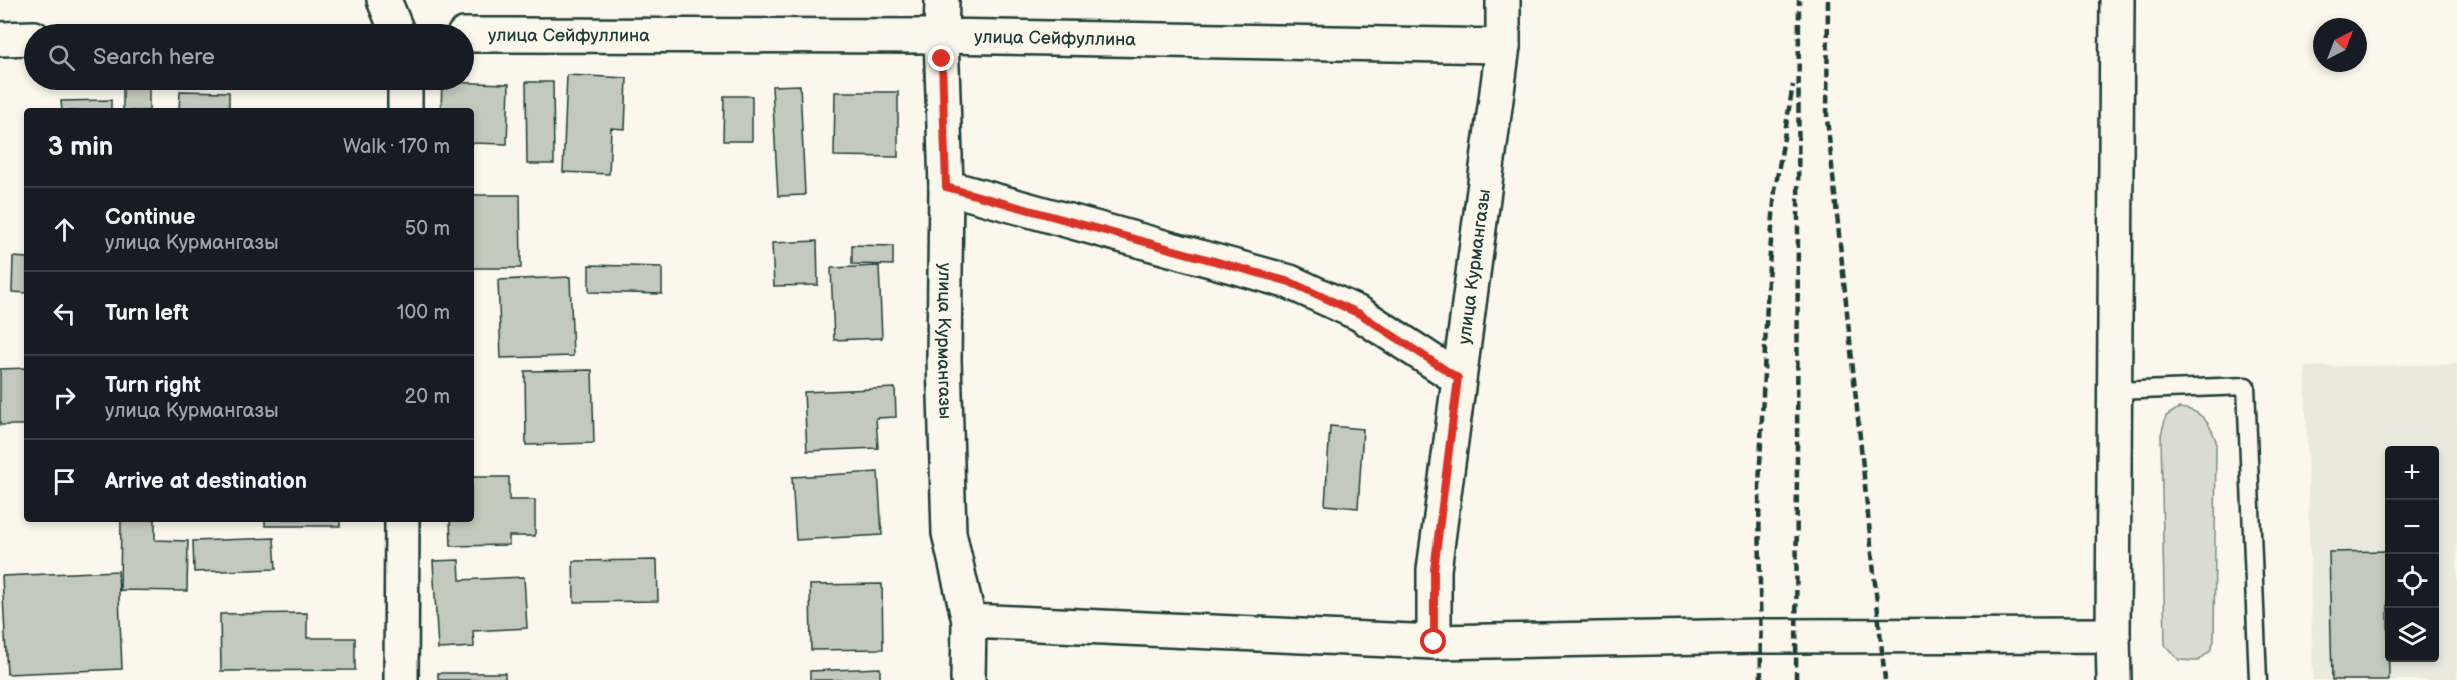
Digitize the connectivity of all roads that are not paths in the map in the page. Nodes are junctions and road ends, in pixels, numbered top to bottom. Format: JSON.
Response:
{"nodes":[{"id":1,"x":384,"y":0,"type":"edge"},
{"id":2,"x":942,"y":0,"type":"edge"},
{"id":3,"x":1503,"y":0,"type":"edge"},
{"id":4,"x":2117,"y":0,"type":"edge"},
{"id":5,"x":394,"y":24,"type":"edge"},
{"id":6,"x":474,"y":35,"type":"edge"},
{"id":7,"x":941,"y":36,"type":"junction"},
{"id":8,"x":24,"y":38,"type":"edge"},
{"id":9,"x":0,"y":39,"type":"edge"},
{"id":10,"x":1503,"y":46,"type":"junction"},
{"id":11,"x":405,"y":90,"type":"edge"},
{"id":12,"x":405,"y":108,"type":"edge"},
{"id":13,"x":946,"y":187,"type":"junction"},
{"id":14,"x":1458,"y":378,"type":"junction"},
{"id":15,"x":2114,"y":391,"type":"junction"},
{"id":16,"x":402,"y":522,"type":"edge"},
{"id":17,"x":969,"y":621,"type":"junction"},
{"id":18,"x":2113,"y":635,"type":"junction"},
{"id":19,"x":1434,"y":642,"type":"junction"},
{"id":20,"x":401,"y":680,"type":"edge"},
{"id":21,"x":968,"y":680,"type":"edge"},
{"id":22,"x":2114,"y":680,"type":"edge"},
{"id":23,"x":2258,"y":680,"type":"edge"}],
"edges":[{"from":1,"to":5,"type":"street"},
{"from":2,"to":7,"type":"street","name":"улица Курмангазы"},
{"from":3,"to":10,"type":"street","name":"улица Курмангазы"},
{"from":4,"to":15,"type":"street"},
{"from":6,"to":7,"type":"street","name":"улица Сейфуллина"},
{"from":7,"to":10,"type":"street","name":"улица Сейфуллина"},
{"from":7,"to":13,"type":"street","name":"улица Курмангазы"},
{"from":8,"to":9,"type":"street"},
{"from":10,"to":14,"type":"street","name":"улица Курмангазы"},
{"from":11,"to":12,"type":"street"},
{"from":13,"to":14,"type":"street"},
{"from":13,"to":17,"type":"street","name":"улица Курмангазы"},
{"from":14,"to":19,"type":"street","name":"улица Курмангазы"},
{"from":15,"to":18,"type":"street"},
{"from":15,"to":23,"type":"lane"},
{"from":16,"to":20,"type":"street"},
{"from":17,"to":19,"type":"street"},
{"from":17,"to":21,"type":"street","name":"улица Курмангазы"},
{"from":18,"to":19,"type":"street"},
{"from":18,"to":22,"type":"street"}]}
